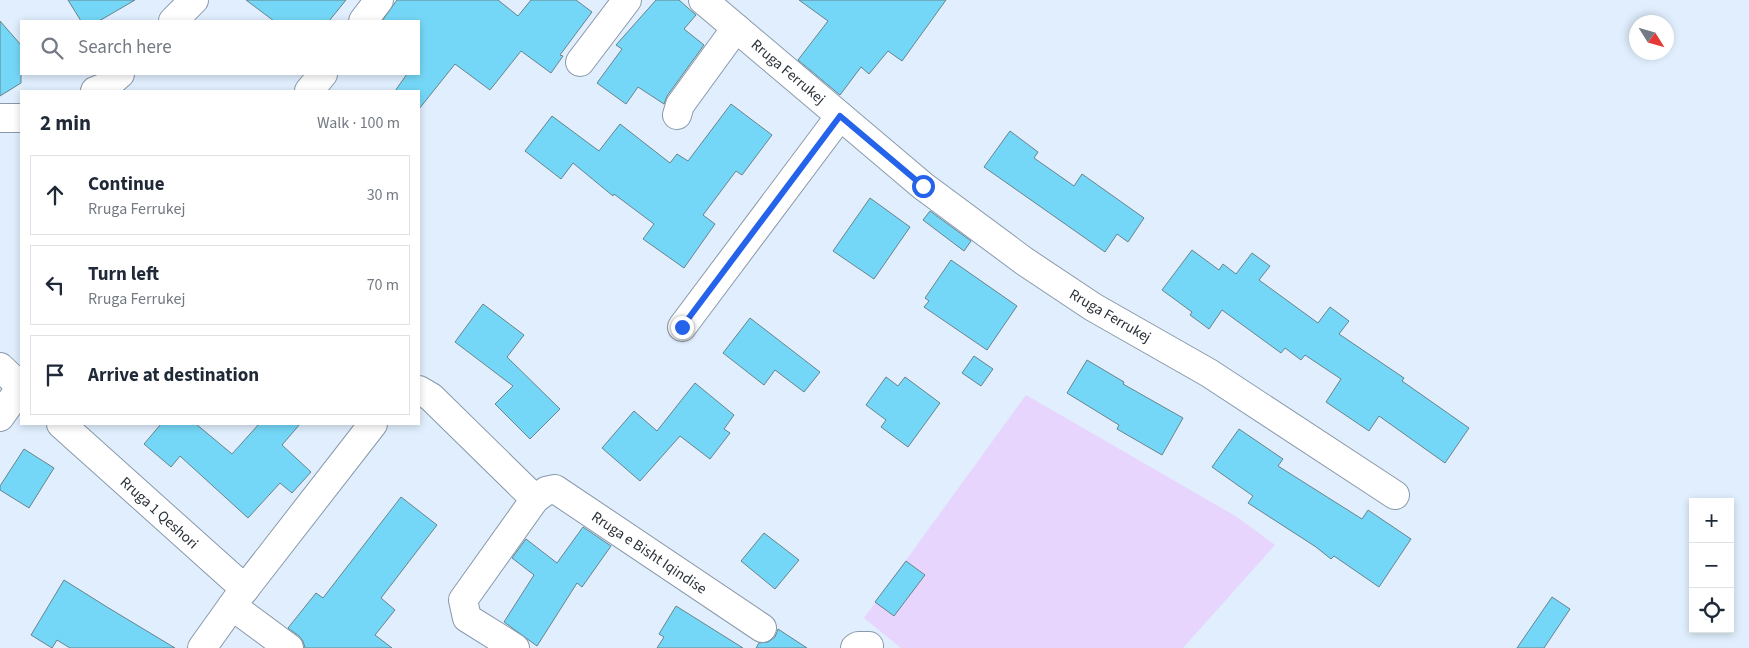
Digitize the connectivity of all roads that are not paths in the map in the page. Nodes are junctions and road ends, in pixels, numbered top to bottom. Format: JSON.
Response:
{"nodes":[{"id":1,"x":194,"y":0,"type":"edge"},
{"id":2,"x":379,"y":0,"type":"edge"},
{"id":3,"x":626,"y":0,"type":"edge"},
{"id":4,"x":703,"y":0,"type":"edge"},
{"id":5,"x":174,"y":20,"type":"edge"},
{"id":6,"x":364,"y":20,"type":"edge"},
{"id":7,"x":736,"y":28,"type":"junction"},
{"id":8,"x":580,"y":62,"type":"dead end"},
{"id":9,"x":119,"y":75,"type":"edge"},
{"id":10,"x":322,"y":75,"type":"edge"},
{"id":11,"x":98,"y":90,"type":"edge"},
{"id":12,"x":310,"y":90,"type":"edge"},
{"id":13,"x":677,"y":115,"type":"dead end"},
{"id":14,"x":840,"y":116,"type":"junction"},
{"id":15,"x":0,"y":118,"type":"edge"},
{"id":16,"x":20,"y":118,"type":"edge"},
{"id":17,"x":682,"y":327,"type":"dead end"},
{"id":18,"x":0,"y":367,"type":"edge"},
{"id":19,"x":20,"y":386,"type":"edge"},
{"id":20,"x":20,"y":388,"type":"edge"},
{"id":21,"x":420,"y":391,"type":"edge"},
{"id":22,"x":0,"y":417,"type":"edge"},
{"id":23,"x":372,"y":425,"type":"edge"},
{"id":24,"x":73,"y":428,"type":"edge"},
{"id":25,"x":1395,"y":495,"type":"dead end"},
{"id":26,"x":535,"y":498,"type":"junction"},
{"id":27,"x":238,"y":598,"type":"junction"},
{"id":28,"x":762,"y":628,"type":"dead end"},
{"id":29,"x":202,"y":648,"type":"edge"},
{"id":30,"x":289,"y":648,"type":"edge"},
{"id":31,"x":515,"y":648,"type":"edge"}],
"edges":[{"from":1,"to":5,"type":"street"},
{"from":2,"to":6,"type":"street"},
{"from":3,"to":8,"type":"street"},
{"from":4,"to":7,"type":"street","name":"Rruga Ferrukej"},
{"from":7,"to":13,"type":"street","name":"Rruga Ferrukej"},
{"from":7,"to":14,"type":"street","name":"Rruga Ferrukej"},
{"from":9,"to":11,"type":"street"},
{"from":10,"to":12,"type":"street"},
{"from":14,"to":17,"type":"street","name":"Rruga Ferrukej"},
{"from":14,"to":25,"type":"street","name":"Rruga Ferrukej"},
{"from":15,"to":16,"type":"street"},
{"from":18,"to":19,"type":"street"},
{"from":20,"to":22,"type":"street"},
{"from":21,"to":26,"type":"street"},
{"from":23,"to":27,"type":"street"},
{"from":24,"to":27,"type":"street","name":"Rruga 1 Qeshori"},
{"from":26,"to":28,"type":"street","name":"Rruga e Bisht Iqindise"},
{"from":26,"to":31,"type":"street"},
{"from":27,"to":29,"type":"street"},
{"from":27,"to":30,"type":"street","name":"Rruga 1 Qeshori"}]}
